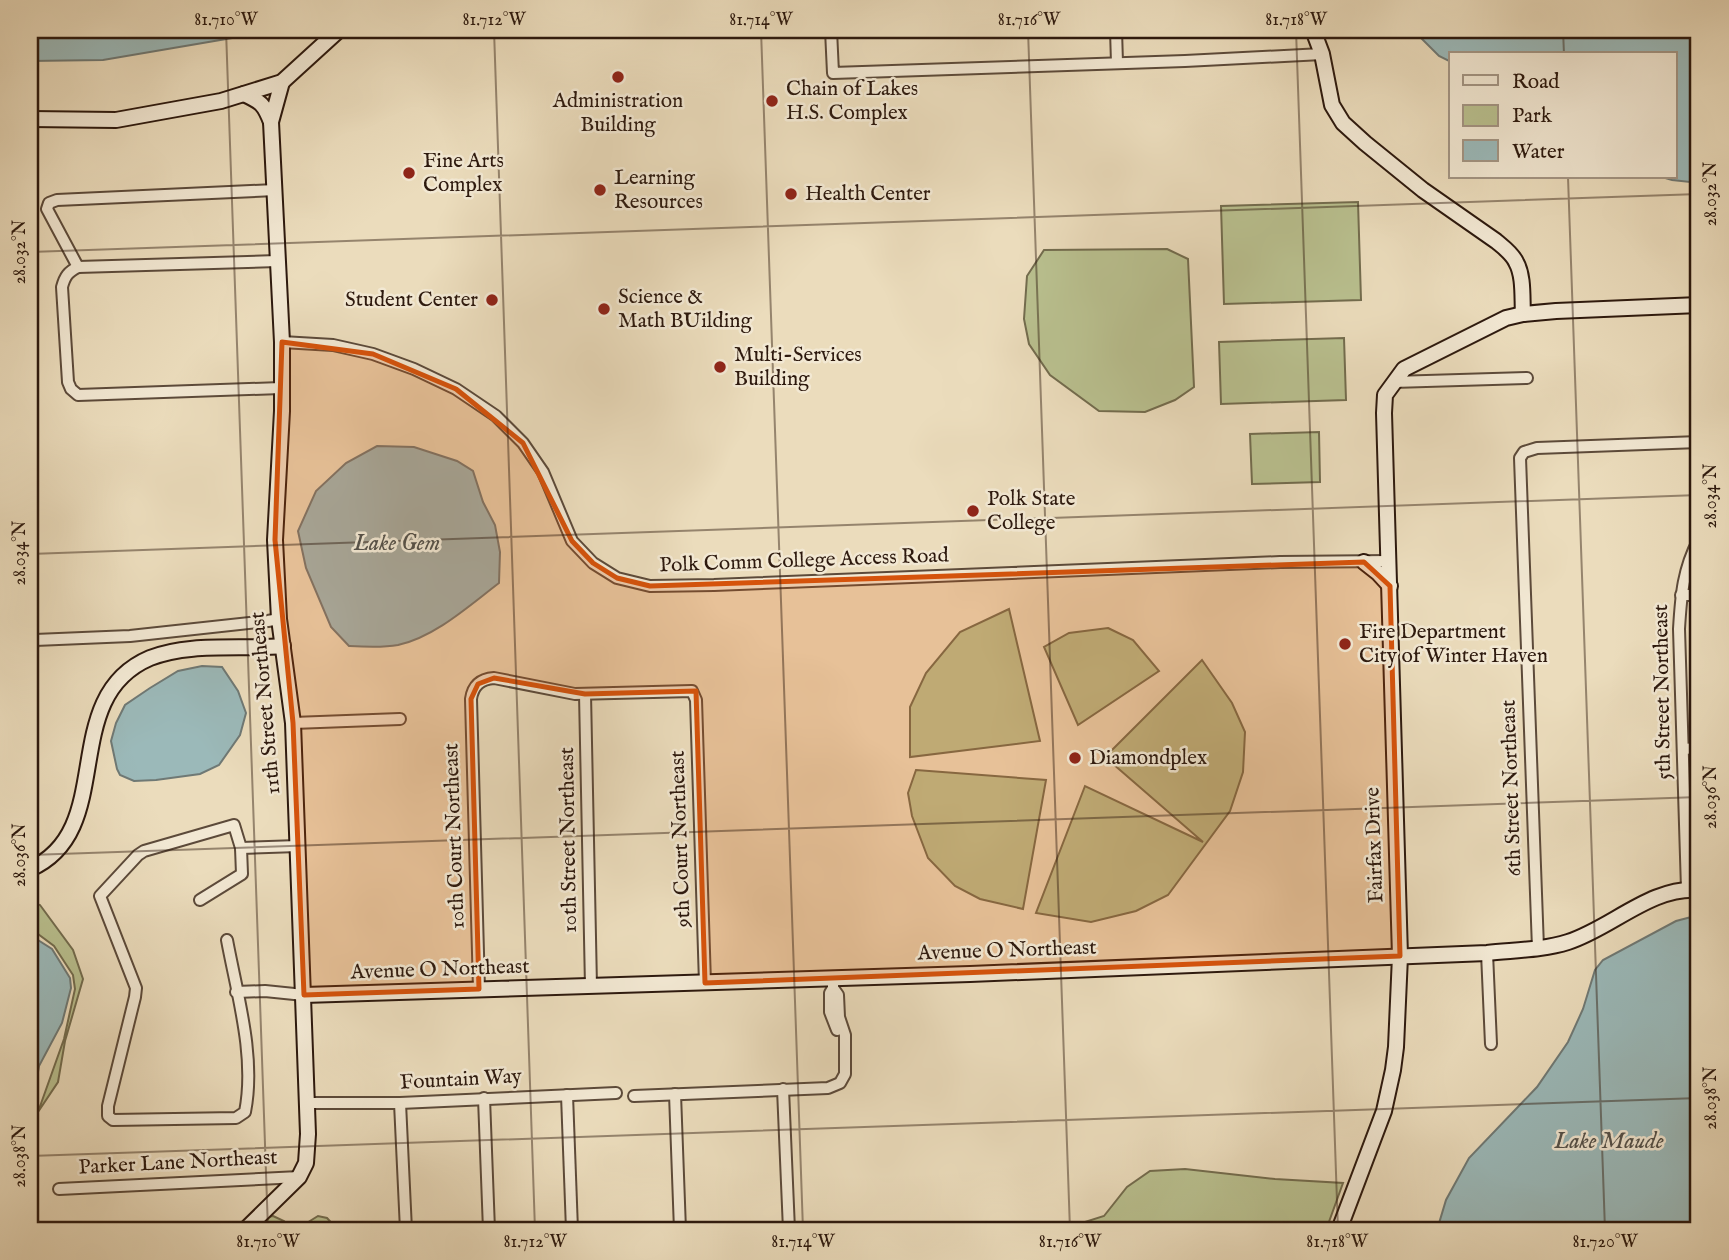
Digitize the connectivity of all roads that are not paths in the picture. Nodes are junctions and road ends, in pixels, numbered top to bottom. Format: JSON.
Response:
{"nodes":[{"id":1,"x":339,"y":30,"type":"edge"},
{"id":2,"x":831,"y":30,"type":"edge"},
{"id":3,"x":1116,"y":30,"type":"edge"},
{"id":4,"x":1312,"y":30,"type":"edge"},
{"id":5,"x":1322,"y":54,"type":"junction"},
{"id":6,"x":1117,"y":63,"type":"junction"},
{"id":7,"x":282,"y":82,"type":"junction"},
{"id":8,"x":244,"y":94,"type":"junction"},
{"id":9,"x":30,"y":119,"type":"edge"},
{"id":10,"x":271,"y":122,"type":"junction"},
{"id":11,"x":275,"y":190,"type":"junction"},
{"id":12,"x":277,"y":261,"type":"junction"},
{"id":13,"x":78,"y":267,"type":"junction"},
{"id":14,"x":1699,"y":305,"type":"edge"},
{"id":15,"x":1523,"y":314,"type":"junction"},
{"id":16,"x":282,"y":342,"type":"junction"},
{"id":17,"x":1527,"y":378,"type":"dead end"},
{"id":18,"x":1393,"y":382,"type":"junction"},
{"id":19,"x":281,"y":388,"type":"junction"},
{"id":20,"x":1699,"y":442,"type":"edge"},
{"id":21,"x":1699,"y":539,"type":"edge"},
{"id":22,"x":1389,"y":561,"type":"junction"},
{"id":23,"x":1364,"y":562,"type":"junction"},
{"id":24,"x":1390,"y":586,"type":"junction"},
{"id":25,"x":1681,"y":595,"type":"junction"},
{"id":26,"x":1699,"y":595,"type":"edge"},
{"id":27,"x":279,"y":619,"type":"junction"},
{"id":28,"x":32,"y":643,"type":"edge"},
{"id":29,"x":283,"y":646,"type":"junction"},
{"id":30,"x":585,"y":694,"type":"junction"},
{"id":31,"x":400,"y":719,"type":"dead end"},
{"id":32,"x":293,"y":723,"type":"junction"},
{"id":33,"x":1699,"y":748,"type":"edge"},
{"id":34,"x":1683,"y":749,"type":"junction"},
{"id":35,"x":298,"y":846,"type":"junction"},
{"id":36,"x":241,"y":848,"type":"junction"},
{"id":37,"x":30,"y":869,"type":"edge"},
{"id":38,"x":1693,"y":890,"type":"edge"},
{"id":39,"x":200,"y":900,"type":"dead end"},
{"id":40,"x":227,"y":940,"type":"dead end"},
{"id":41,"x":1538,"y":948,"type":"junction"},
{"id":42,"x":1487,"y":953,"type":"junction"},
{"id":43,"x":1400,"y":956,"type":"junction"},
{"id":44,"x":705,"y":983,"type":"junction"},
{"id":45,"x":833,"y":983,"type":"junction"},
{"id":46,"x":591,"y":986,"type":"junction"},
{"id":47,"x":479,"y":989,"type":"junction"},
{"id":48,"x":236,"y":992,"type":"junction"},
{"id":49,"x":304,"y":995,"type":"junction"},
{"id":50,"x":1491,"y":1044,"type":"dead end"},
{"id":51,"x":783,"y":1089,"type":"junction"},
{"id":52,"x":616,"y":1093,"type":"dead end"},
{"id":53,"x":675,"y":1094,"type":"junction"},
{"id":54,"x":567,"y":1095,"type":"junction"},
{"id":55,"x":634,"y":1096,"type":"dead end"},
{"id":56,"x":484,"y":1098,"type":"junction"},
{"id":57,"x":308,"y":1103,"type":"junction"},
{"id":58,"x":400,"y":1103,"type":"junction"},
{"id":59,"x":299,"y":1177,"type":"junction"},
{"id":60,"x":59,"y":1189,"type":"dead end"},
{"id":61,"x":245,"y":1230,"type":"edge"},
{"id":62,"x":406,"y":1230,"type":"edge"},
{"id":63,"x":489,"y":1230,"type":"edge"},
{"id":64,"x":572,"y":1230,"type":"edge"},
{"id":65,"x":680,"y":1230,"type":"edge"},
{"id":66,"x":789,"y":1230,"type":"edge"},
{"id":67,"x":1339,"y":1230,"type":"edge"}],
"edges":[{"from":1,"to":7,"type":"street"},
{"from":2,"to":6,"type":"street"},
{"from":3,"to":6,"type":"street"},
{"from":4,"to":5,"type":"street"},
{"from":5,"to":6,"type":"street"},
{"from":5,"to":15,"type":"street"},
{"from":7,"to":8,"type":"street"},
{"from":7,"to":10,"type":"street","name":"11th Street Northeast"},
{"from":8,"to":9,"type":"street"},
{"from":8,"to":10,"type":"street"},
{"from":10,"to":11,"type":"street","name":"11th Street Northeast"},
{"from":11,"to":12,"type":"street","name":"11th Street Northeast"},
{"from":11,"to":13,"type":"street"},
{"from":12,"to":13,"type":"street"},
{"from":12,"to":16,"type":"street","name":"11th Street Northeast"},
{"from":13,"to":19,"type":"street"},
{"from":14,"to":15,"type":"street"},
{"from":15,"to":18,"type":"street"},
{"from":16,"to":19,"type":"street","name":"11th Street Northeast"},
{"from":16,"to":23,"type":"street","name":"Polk Comm College Access Road"},
{"from":17,"to":18,"type":"street"},
{"from":18,"to":22,"type":"street","name":"Fairfax Drive"},
{"from":19,"to":27,"type":"street","name":"11th Street Northeast"},
{"from":20,"to":41,"type":"street","name":"6th Street Northeast"},
{"from":21,"to":25,"type":"street","name":"5th Street Northeast"},
{"from":22,"to":23,"type":"street","name":"Polk Comm College Access Road"},
{"from":22,"to":24,"type":"street","name":"Fairfax Drive"},
{"from":23,"to":24,"type":"street"},
{"from":24,"to":43,"type":"street","name":"Fairfax Drive"},
{"from":25,"to":26,"type":"street"},
{"from":25,"to":34,"type":"street","name":"5th Street Northeast"},
{"from":27,"to":28,"type":"street"},
{"from":27,"to":29,"type":"street","name":"11th Street Northeast"},
{"from":29,"to":32,"type":"street","name":"11th Street Northeast"},
{"from":29,"to":37,"type":"street"},
{"from":30,"to":44,"type":"street","name":"9th Court Northeast"},
{"from":30,"to":46,"type":"street","name":"10th Street Northeast"},
{"from":30,"to":47,"type":"street","name":"10th Court Northeast"},
{"from":31,"to":32,"type":"street"},
{"from":32,"to":35,"type":"street","name":"11th Street Northeast"},
{"from":33,"to":34,"type":"street"},
{"from":34,"to":38,"type":"street","name":"5th Street Northeast"},
{"from":35,"to":36,"type":"street"},
{"from":35,"to":49,"type":"street","name":"11th Street Northeast"},
{"from":36,"to":39,"type":"street"},
{"from":36,"to":48,"type":"street"},
{"from":38,"to":41,"type":"street","name":"Avenue O Northeast"},
{"from":40,"to":48,"type":"street"},
{"from":41,"to":42,"type":"street","name":"Avenue O Northeast"},
{"from":42,"to":43,"type":"street","name":"Avenue O Northeast"},
{"from":42,"to":50,"type":"street"},
{"from":43,"to":45,"type":"street","name":"Avenue O Northeast"},
{"from":43,"to":67,"type":"street","name":"Fairfax Drive"},
{"from":44,"to":45,"type":"street","name":"Avenue O Northeast"},
{"from":44,"to":46,"type":"street","name":"Avenue O Northeast"},
{"from":45,"to":51,"type":"street"},
{"from":46,"to":47,"type":"street","name":"Avenue O Northeast"},
{"from":47,"to":49,"type":"street","name":"Avenue O Northeast"},
{"from":48,"to":49,"type":"street"},
{"from":49,"to":57,"type":"street","name":"11th Street Northeast"},
{"from":51,"to":53,"type":"street"},
{"from":51,"to":66,"type":"street"},
{"from":52,"to":54,"type":"street","name":"Fountain Way"},
{"from":53,"to":55,"type":"street"},
{"from":53,"to":65,"type":"street"},
{"from":54,"to":56,"type":"street","name":"Fountain Way"},
{"from":54,"to":64,"type":"street"},
{"from":56,"to":58,"type":"street","name":"Fountain Way"},
{"from":56,"to":63,"type":"street"},
{"from":57,"to":58,"type":"street","name":"Fountain Way"},
{"from":57,"to":59,"type":"street","name":"11th Street Northeast"},
{"from":58,"to":62,"type":"street"},
{"from":59,"to":60,"type":"street","name":"Parker Lane Northeast"},
{"from":59,"to":61,"type":"street"}]}
